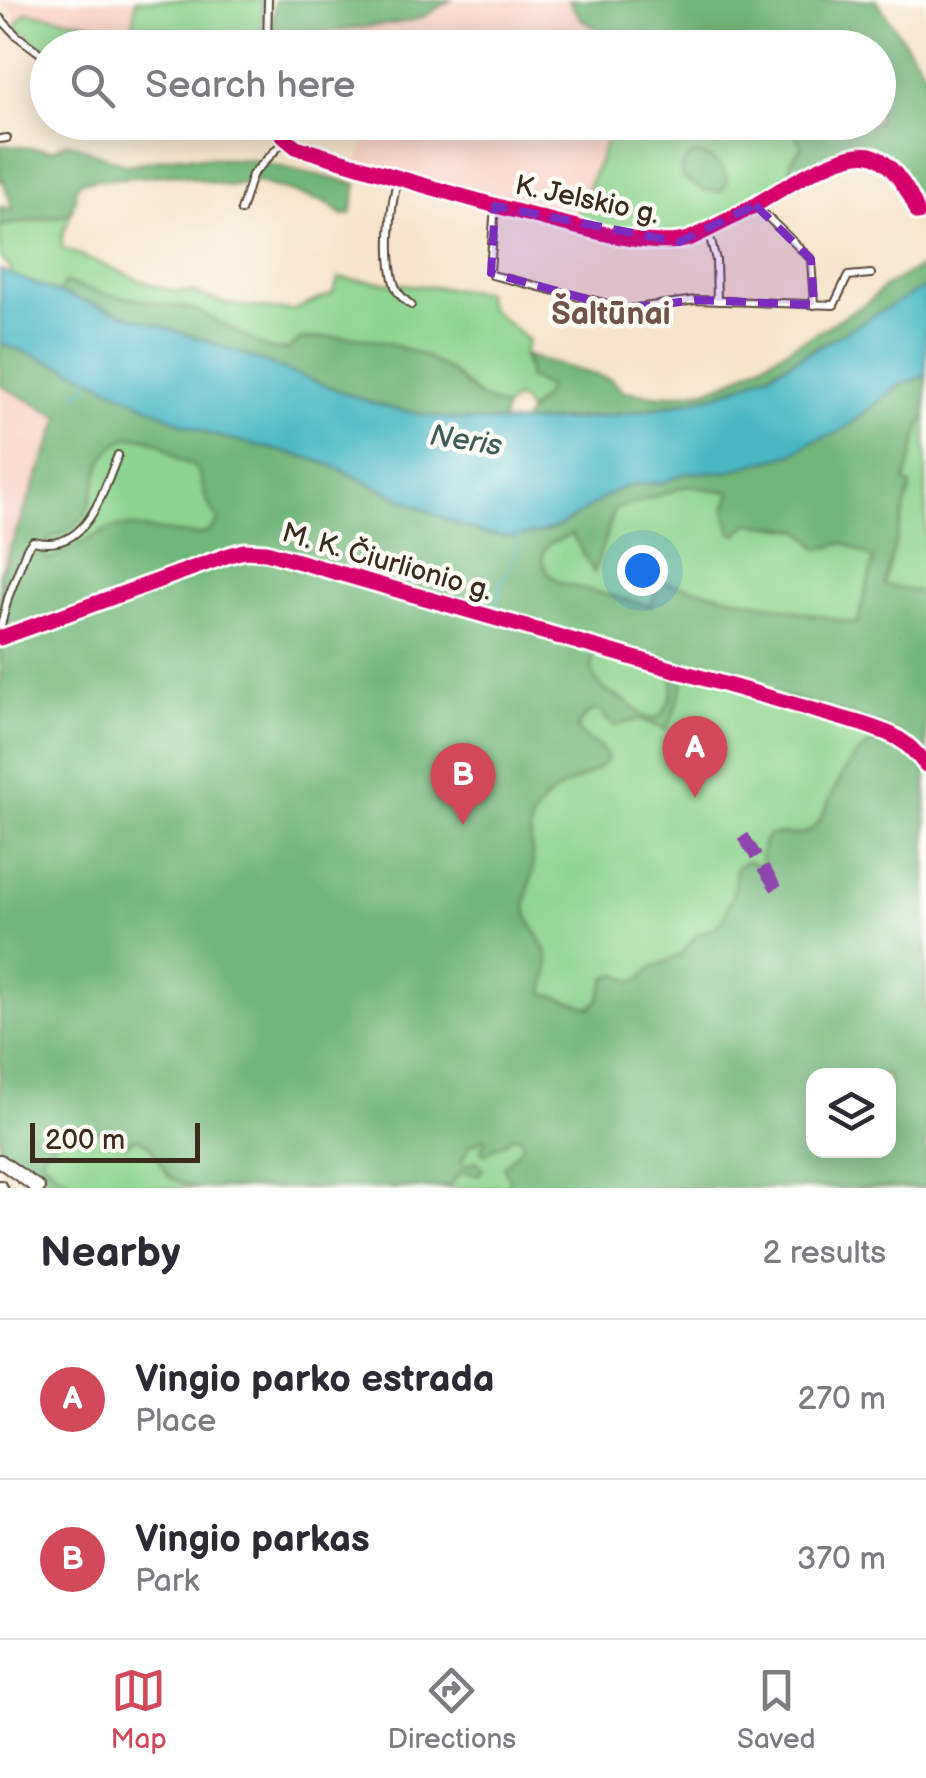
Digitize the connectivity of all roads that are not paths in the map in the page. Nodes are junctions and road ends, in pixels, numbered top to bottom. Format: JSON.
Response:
{"nodes":[{"id":1,"x":268,"y":0,"type":"edge"},
{"id":2,"x":0,"y":18,"type":"edge"},
{"id":3,"x":267,"y":30,"type":"edge"},
{"id":4,"x":30,"y":46,"type":"edge"},
{"id":5,"x":285,"y":140,"type":"edge"},
{"id":6,"x":287,"y":140,"type":"edge"},
{"id":7,"x":398,"y":178,"type":"junction"},
{"id":8,"x":755,"y":205,"type":"junction"},
{"id":9,"x":495,"y":206,"type":"junction"},
{"id":10,"x":241,"y":210,"type":"dead end"},
{"id":11,"x":918,"y":213,"type":"dead end"},
{"id":12,"x":708,"y":230,"type":"junction"},
{"id":13,"x":871,"y":274,"type":"dead end"},
{"id":14,"x":717,"y":300,"type":"junction"},
{"id":15,"x":814,"y":305,"type":"junction"},
{"id":16,"x":412,"y":306,"type":"dead end"},
{"id":17,"x":118,"y":455,"type":"dead end"},
{"id":18,"x":0,"y":628,"type":"edge"},
{"id":19,"x":0,"y":638,"type":"edge"},
{"id":20,"x":908,"y":744,"type":"dead end"},
{"id":21,"x":0,"y":1161,"type":"edge"},
{"id":22,"x":38,"y":1188,"type":"edge"}],
"edges":[{"from":1,"to":3,"type":"street"},
{"from":2,"to":4,"type":"street"},
{"from":5,"to":10,"type":"street"},
{"from":6,"to":7,"type":"street","name":"K. Jelskio g."},
{"from":7,"to":9,"type":"street","name":"K. Jelskio g."},
{"from":7,"to":16,"type":"street"},
{"from":8,"to":11,"type":"street","name":"K. Jelskio g."},
{"from":8,"to":12,"type":"street","name":"K. Jelskio g."},
{"from":8,"to":15,"type":"street"},
{"from":9,"to":12,"type":"street","name":"K. Jelskio g."},
{"from":9,"to":14,"type":"street"},
{"from":12,"to":14,"type":"street"},
{"from":13,"to":15,"type":"street"},
{"from":14,"to":15,"type":"street"},
{"from":17,"to":18,"type":"street"},
{"from":19,"to":20,"type":"street","name":"M. K. Čiurlionio g."},
{"from":21,"to":22,"type":"highway"}]}
